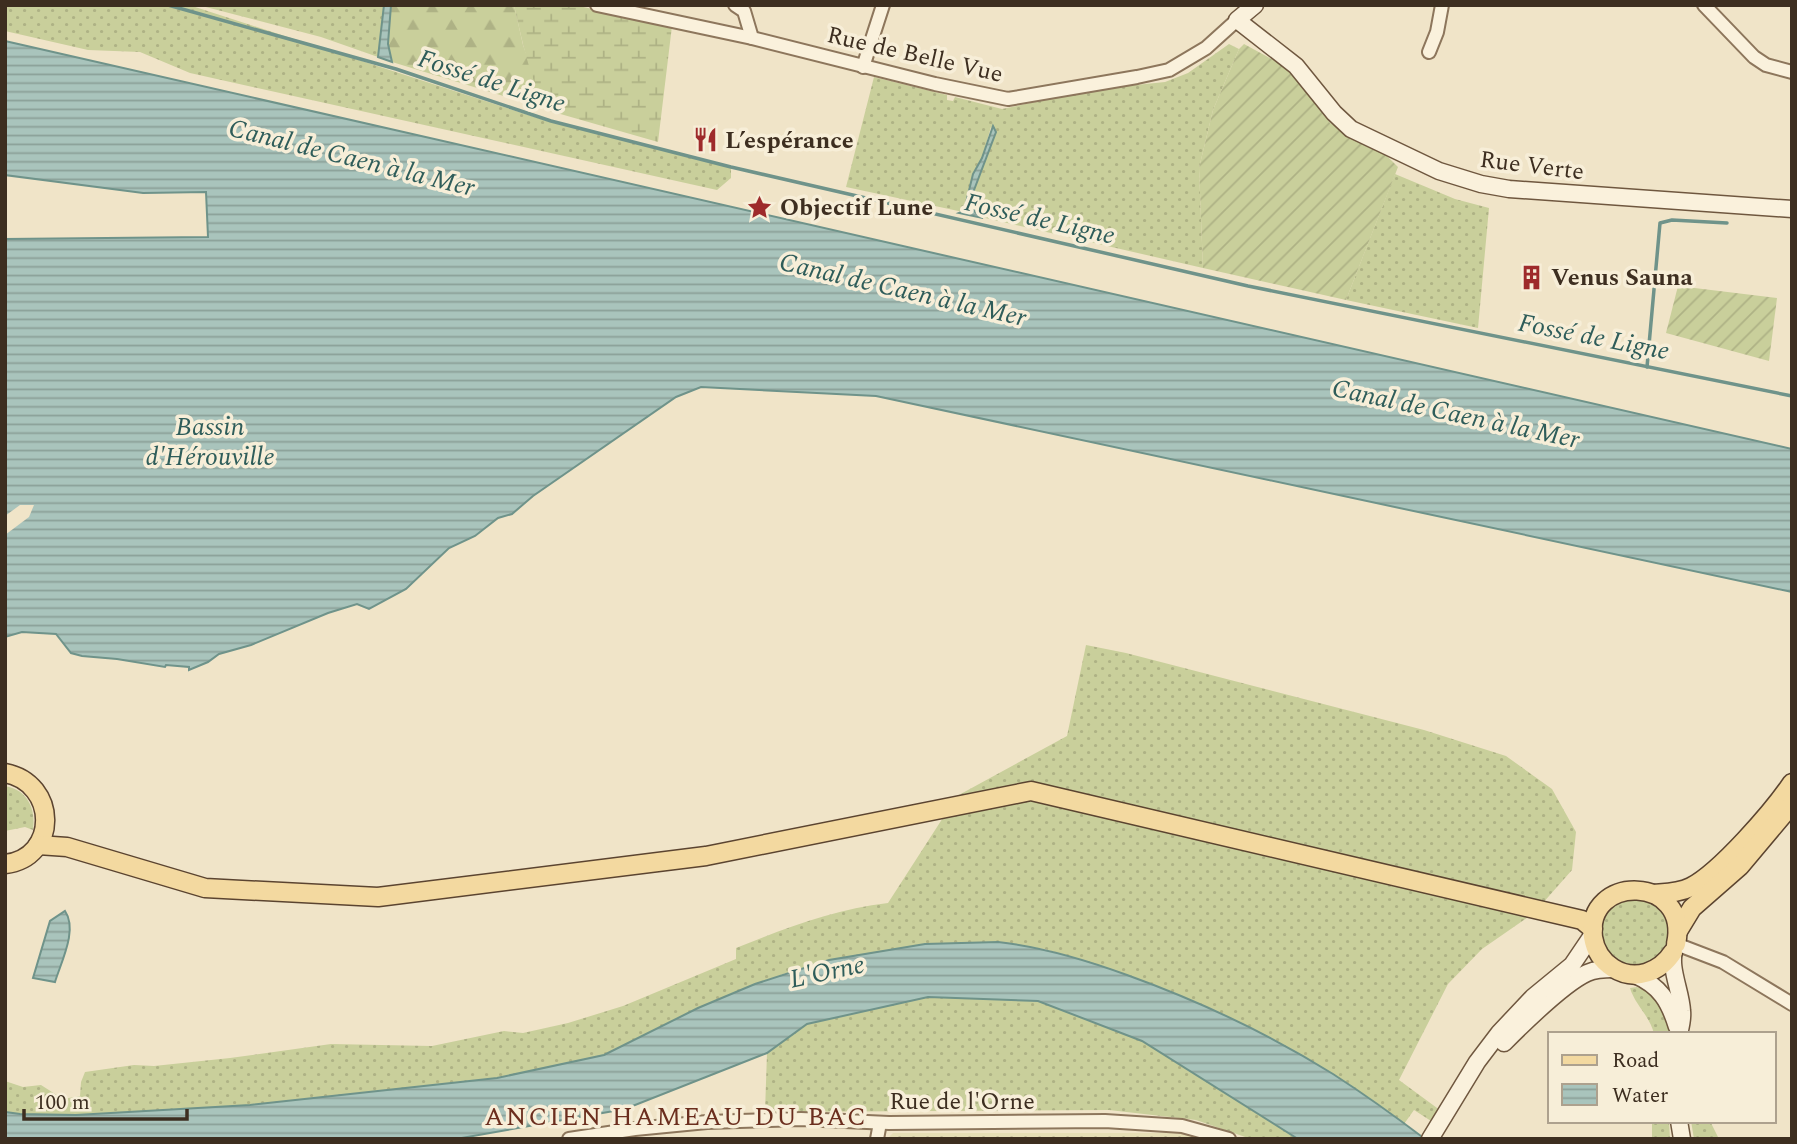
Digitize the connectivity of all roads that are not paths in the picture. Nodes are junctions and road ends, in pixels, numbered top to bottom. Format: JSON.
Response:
{"nodes":[{"id":1,"x":597,"y":5,"type":"edge"},
{"id":2,"x":735,"y":5,"type":"edge"},
{"id":3,"x":883,"y":5,"type":"edge"},
{"id":4,"x":1254,"y":5,"type":"edge"},
{"id":5,"x":1442,"y":5,"type":"edge"},
{"id":6,"x":1704,"y":5,"type":"edge"},
{"id":7,"x":1237,"y":20,"type":"junction"},
{"id":8,"x":752,"y":38,"type":"junction"},
{"id":9,"x":1429,"y":52,"type":"dead end"},
{"id":10,"x":863,"y":67,"type":"junction"},
{"id":11,"x":1792,"y":72,"type":"edge"},
{"id":12,"x":1792,"y":209,"type":"edge"},
{"id":13,"x":5,"y":773,"type":"edge"},
{"id":14,"x":1792,"y":783,"type":"edge"},
{"id":15,"x":1792,"y":804,"type":"edge"},
{"id":16,"x":46,"y":823,"type":"junction"},
{"id":17,"x":38,"y":845,"type":"junction"},
{"id":18,"x":67,"y":847,"type":"junction"},
{"id":19,"x":5,"y":864,"type":"edge"},
{"id":20,"x":1654,"y":894,"type":"junction"},
{"id":21,"x":1591,"y":925,"type":"junction"},
{"id":22,"x":1675,"y":942,"type":"junction"},
{"id":23,"x":1614,"y":969,"type":"junction"},
{"id":24,"x":1634,"y":975,"type":"junction"},
{"id":25,"x":1792,"y":1004,"type":"edge"},
{"id":26,"x":1678,"y":1032,"type":"edge"},
{"id":27,"x":1679,"y":1032,"type":"edge"},
{"id":28,"x":1464,"y":1086,"type":"junction"},
{"id":29,"x":880,"y":1123,"type":"junction"},
{"id":30,"x":569,"y":1139,"type":"edge"},
{"id":31,"x":877,"y":1139,"type":"edge"},
{"id":32,"x":1228,"y":1139,"type":"edge"},
{"id":33,"x":1430,"y":1139,"type":"edge"}],
"edges":[{"from":1,"to":8,"type":"street","name":"Rue de Belle Vue"},
{"from":2,"to":8,"type":"street"},
{"from":3,"to":10,"type":"street"},
{"from":4,"to":7,"type":"street","name":"Rue de Belle Vue"},
{"from":5,"to":9,"type":"street"},
{"from":6,"to":11,"type":"street"},
{"from":7,"to":10,"type":"street","name":"Rue de Belle Vue"},
{"from":7,"to":12,"type":"street","name":"Rue Verte"},
{"from":8,"to":10,"type":"street","name":"Rue de Belle Vue"},
{"from":13,"to":16,"type":"main road"},
{"from":14,"to":20,"type":"main road"},
{"from":15,"to":22,"type":"main road"},
{"from":16,"to":17,"type":"main road"},
{"from":16,"to":18,"type":"main road"},
{"from":17,"to":18,"type":"main road"},
{"from":17,"to":19,"type":"main road"},
{"from":18,"to":21,"type":"main road"},
{"from":20,"to":21,"type":"main road"},
{"from":20,"to":22,"type":"main road"},
{"from":21,"to":23,"type":"main road"},
{"from":21,"to":28,"type":"street"},
{"from":22,"to":24,"type":"main road"},
{"from":22,"to":25,"type":"street"},
{"from":22,"to":27,"type":"street"},
{"from":23,"to":24,"type":"main road"},
{"from":23,"to":28,"type":"street"},
{"from":24,"to":26,"type":"street"},
{"from":28,"to":33,"type":"street"},
{"from":29,"to":30,"type":"street","name":"Rue de l'Orne"},
{"from":29,"to":31,"type":"street"},
{"from":29,"to":32,"type":"street","name":"Rue de l'Orne"}]}
